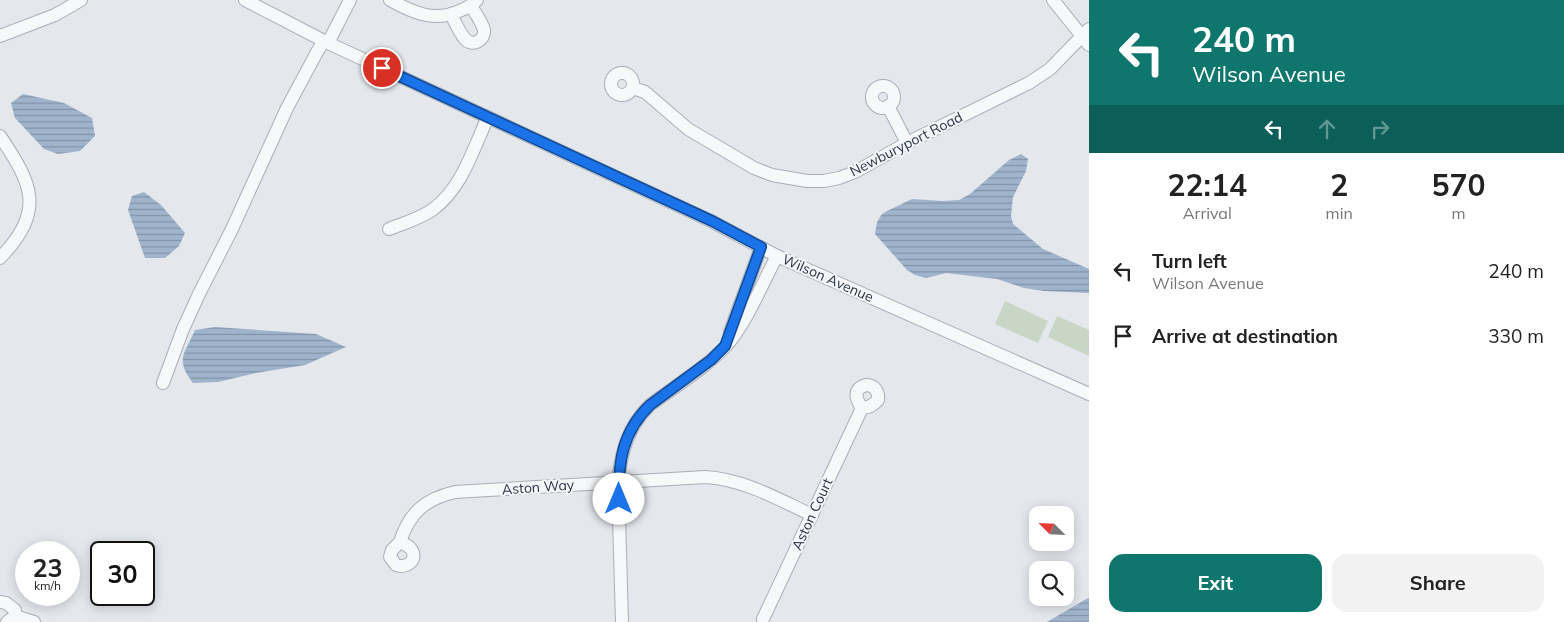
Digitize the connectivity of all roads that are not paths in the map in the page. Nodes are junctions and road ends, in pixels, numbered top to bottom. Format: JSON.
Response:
{"nodes":[{"id":1,"x":81,"y":0,"type":"edge"},
{"id":2,"x":245,"y":0,"type":"edge"},
{"id":3,"x":350,"y":0,"type":"edge"},
{"id":4,"x":390,"y":0,"type":"edge"},
{"id":5,"x":1053,"y":0,"type":"edge"},
{"id":6,"x":474,"y":3,"type":"edge"},
{"id":7,"x":451,"y":14,"type":"junction"},
{"id":8,"x":0,"y":36,"type":"edge"},
{"id":9,"x":1087,"y":37,"type":"edge"},
{"id":10,"x":326,"y":42,"type":"junction"},
{"id":11,"x":633,"y":88,"type":"dead end"},
{"id":12,"x":888,"y":106,"type":"dead end"},
{"id":13,"x":488,"y":116,"type":"junction"},
{"id":14,"x":0,"y":136,"type":"edge"},
{"id":15,"x":908,"y":143,"type":"junction"},
{"id":16,"x":389,"y":229,"type":"dead end"},
{"id":17,"x":761,"y":247,"type":"junction"},
{"id":18,"x":777,"y":256,"type":"junction"},
{"id":19,"x":0,"y":258,"type":"edge"},
{"id":20,"x":725,"y":346,"type":"junction"},
{"id":21,"x":162,"y":383,"type":"dead end"},
{"id":22,"x":1089,"y":394,"type":"edge"},
{"id":23,"x":862,"y":408,"type":"dead end"},
{"id":24,"x":618,"y":482,"type":"junction"},
{"id":25,"x":812,"y":515,"type":"junction"},
{"id":26,"x":400,"y":542,"type":"dead end"},
{"id":27,"x":0,"y":602,"type":"edge"},
{"id":28,"x":11,"y":619,"type":"edge"},
{"id":29,"x":761,"y":621,"type":"edge"},
{"id":30,"x":34,"y":622,"type":"edge"},
{"id":31,"x":622,"y":622,"type":"edge"}],
"edges":[{"from":1,"to":8,"type":"street"},
{"from":2,"to":10,"type":"street","name":"Wilson Avenue"},
{"from":3,"to":10,"type":"street"},
{"from":4,"to":7,"type":"street"},
{"from":5,"to":9,"type":"street"},
{"from":6,"to":7,"type":"street"},
{"from":6,"to":7,"type":"street"},
{"from":9,"to":15,"type":"street","name":"Newburyport Road"},
{"from":10,"to":13,"type":"street","name":"Wilson Avenue"},
{"from":10,"to":21,"type":"street"},
{"from":11,"to":15,"type":"street","name":"Newburyport Road"},
{"from":12,"to":15,"type":"street"},
{"from":13,"to":16,"type":"street"},
{"from":13,"to":17,"type":"street","name":"Wilson Avenue"},
{"from":14,"to":19,"type":"street"},
{"from":17,"to":18,"type":"street","name":"Wilson Avenue"},
{"from":17,"to":20,"type":"street"},
{"from":18,"to":20,"type":"street"},
{"from":18,"to":22,"type":"street","name":"Wilson Avenue"},
{"from":20,"to":24,"type":"street"},
{"from":23,"to":25,"type":"street","name":"Aston Court"},
{"from":24,"to":25,"type":"street","name":"Aston Way"},
{"from":24,"to":26,"type":"street","name":"Aston Way"},
{"from":24,"to":31,"type":"street"},
{"from":25,"to":29,"type":"street","name":"Aston Court"},
{"from":27,"to":28,"type":"street"},
{"from":28,"to":30,"type":"street"}]}
